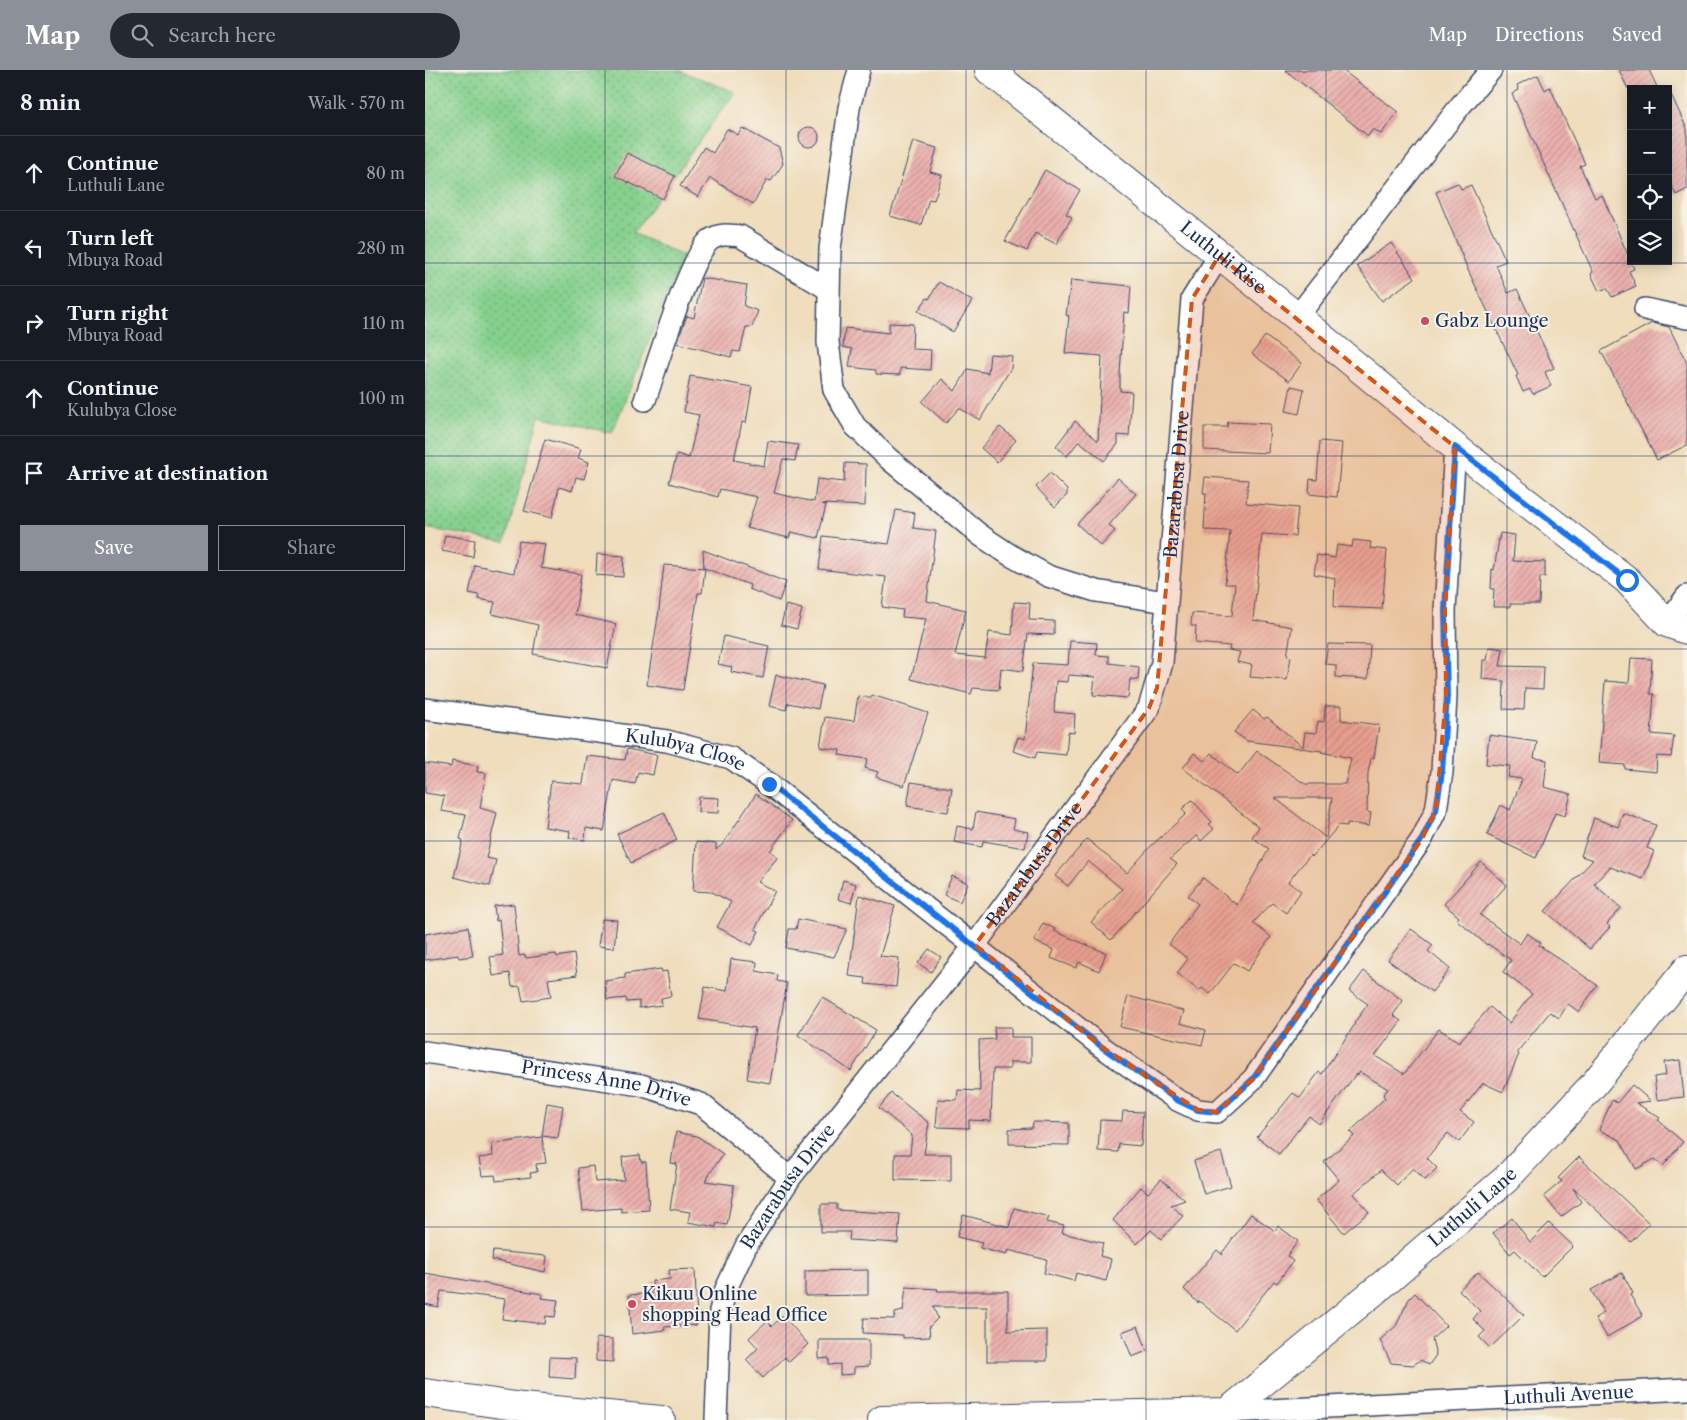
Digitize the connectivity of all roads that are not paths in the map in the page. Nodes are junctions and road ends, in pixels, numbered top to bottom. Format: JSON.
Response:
{"nodes":[{"id":1,"x":859,"y":70,"type":"edge"},
{"id":2,"x":989,"y":70,"type":"edge"},
{"id":3,"x":1491,"y":70,"type":"edge"},
{"id":4,"x":1219,"y":256,"type":"junction"},
{"id":5,"x":828,"y":289,"type":"junction"},
{"id":6,"x":1645,"y":309,"type":"dead end"},
{"id":7,"x":1297,"y":317,"type":"junction"},
{"id":8,"x":1687,"y":318,"type":"edge"},
{"id":9,"x":645,"y":400,"type":"dead end"},
{"id":10,"x":1455,"y":447,"type":"junction"},
{"id":11,"x":1687,"y":596,"type":"edge"},
{"id":12,"x":1166,"y":602,"type":"junction"},
{"id":13,"x":1682,"y":628,"type":"edge"},
{"id":14,"x":425,"y":709,"type":"edge"},
{"id":15,"x":975,"y":945,"type":"junction"},
{"id":16,"x":1687,"y":969,"type":"edge"},
{"id":17,"x":425,"y":1052,"type":"edge"},
{"id":18,"x":790,"y":1178,"type":"junction"},
{"id":19,"x":1687,"y":1389,"type":"edge"},
{"id":20,"x":425,"y":1393,"type":"edge"},
{"id":21,"x":1227,"y":1412,"type":"junction"},
{"id":22,"x":606,"y":1418,"type":"edge"},
{"id":23,"x":661,"y":1420,"type":"edge"},
{"id":24,"x":716,"y":1420,"type":"edge"},
{"id":25,"x":882,"y":1420,"type":"edge"}],
"edges":[{"from":1,"to":5,"type":"street"},
{"from":2,"to":4,"type":"street","name":"Luthuli Rise"},
{"from":3,"to":7,"type":"street"},
{"from":4,"to":7,"type":"street","name":"Luthuli Rise"},
{"from":4,"to":12,"type":"street","name":"Bazarabusa Drive"},
{"from":5,"to":9,"type":"street"},
{"from":5,"to":12,"type":"street"},
{"from":6,"to":8,"type":"street"},
{"from":7,"to":10,"type":"street","name":"Luthuli Rise"},
{"from":10,"to":13,"type":"street"},
{"from":10,"to":15,"type":"street","name":"Kulubya Close"},
{"from":11,"to":13,"type":"street"},
{"from":12,"to":15,"type":"street","name":"Bazarabusa Drive"},
{"from":14,"to":15,"type":"street","name":"Kulubya Close"},
{"from":15,"to":18,"type":"street","name":"Bazarabusa Drive"},
{"from":16,"to":21,"type":"street","name":"Luthuli Lane"},
{"from":17,"to":18,"type":"street","name":"Princess Anne Drive"},
{"from":18,"to":24,"type":"street","name":"Bazarabusa Drive"},
{"from":19,"to":21,"type":"street","name":"Luthuli Avenue"},
{"from":20,"to":22,"type":"street"},
{"from":21,"to":25,"type":"street","name":"Luthuli Avenue"},
{"from":22,"to":23,"type":"street"}]}
